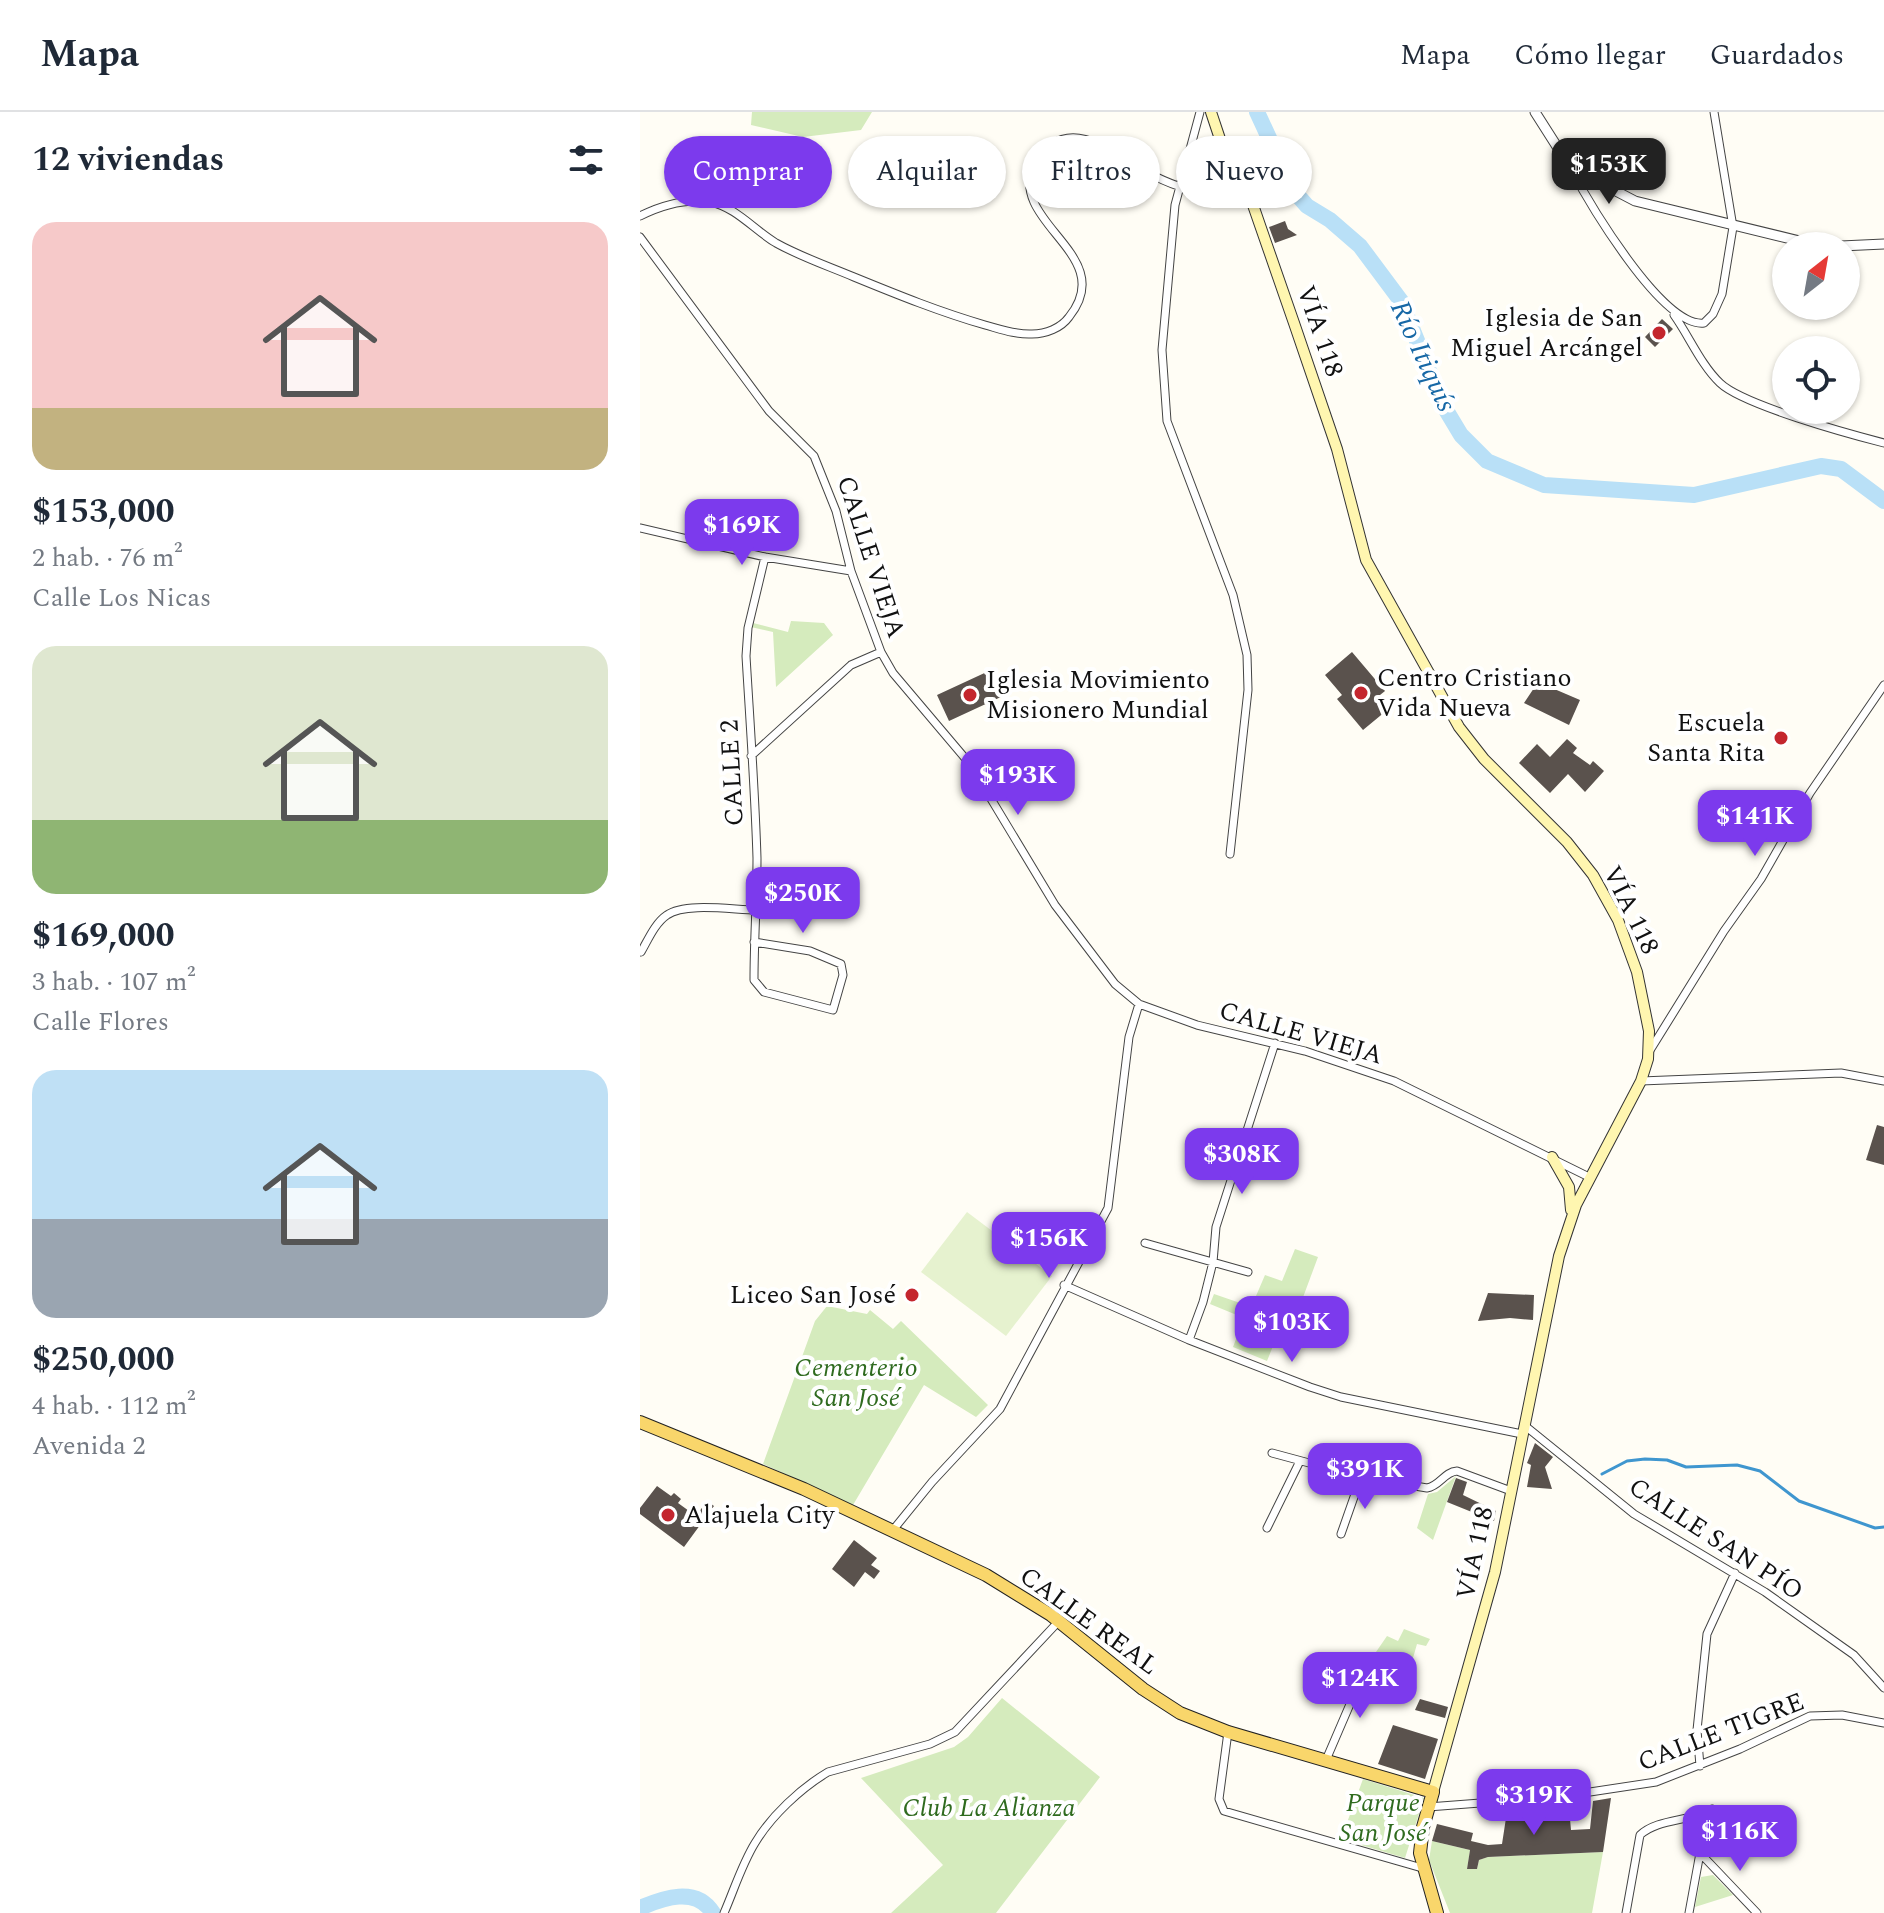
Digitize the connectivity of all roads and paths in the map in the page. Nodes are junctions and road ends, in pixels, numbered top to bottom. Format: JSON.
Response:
{"nodes":[{"id":1,"x":1200,"y":112,"type":"edge"},
{"id":2,"x":1211,"y":112,"type":"edge"},
{"id":3,"x":1535,"y":112,"type":"edge"},
{"id":4,"x":1714,"y":112,"type":"edge"},
{"id":5,"x":1197,"y":124,"type":"junction"},
{"id":6,"x":1215,"y":127,"type":"junction"},
{"id":7,"x":1193,"y":136,"type":"edge"},
{"id":8,"x":1570,"y":167,"type":"junction"},
{"id":9,"x":1176,"y":185,"type":"edge"},
{"id":10,"x":1176,"y":206,"type":"edge"},
{"id":11,"x":640,"y":216,"type":"edge"},
{"id":12,"x":1733,"y":227,"type":"junction"},
{"id":13,"x":1772,"y":236,"type":"edge"},
{"id":14,"x":640,"y":237,"type":"edge"},
{"id":15,"x":1884,"y":244,"type":"edge"},
{"id":16,"x":1860,"y":245,"type":"edge"},
{"id":17,"x":1673,"y":312,"type":"junction"},
{"id":18,"x":1884,"y":443,"type":"edge"},
{"id":19,"x":640,"y":528,"type":"edge"},
{"id":20,"x":765,"y":557,"type":"junction"},
{"id":21,"x":851,"y":571,"type":"junction"},
{"id":22,"x":881,"y":652,"type":"junction"},
{"id":23,"x":1884,"y":685,"type":"edge"},
{"id":24,"x":751,"y":756,"type":"junction"},
{"id":25,"x":1230,"y":854,"type":"dead end"},
{"id":26,"x":756,"y":910,"type":"junction"},
{"id":27,"x":754,"y":942,"type":"junction"},
{"id":28,"x":640,"y":952,"type":"edge"},
{"id":29,"x":1139,"y":1004,"type":"junction"},
{"id":30,"x":1275,"y":1043,"type":"junction"},
{"id":31,"x":1649,"y":1052,"type":"junction"},
{"id":32,"x":1641,"y":1081,"type":"junction"},
{"id":33,"x":1884,"y":1081,"type":"edge"},
{"id":34,"x":1552,"y":1157,"type":"junction"},
{"id":35,"x":1591,"y":1178,"type":"junction"},
{"id":36,"x":1571,"y":1218,"type":"junction"},
{"id":37,"x":1145,"y":1243,"type":"dead end"},
{"id":38,"x":1213,"y":1262,"type":"junction"},
{"id":39,"x":1248,"y":1272,"type":"dead end"},
{"id":40,"x":1064,"y":1285,"type":"junction"},
{"id":41,"x":1189,"y":1340,"type":"junction"},
{"id":42,"x":640,"y":1422,"type":"edge"},
{"id":43,"x":1523,"y":1430,"type":"junction"},
{"id":44,"x":1272,"y":1453,"type":"dead end"},
{"id":45,"x":1300,"y":1461,"type":"junction"},
{"id":46,"x":1361,"y":1477,"type":"junction"},
{"id":47,"x":1511,"y":1491,"type":"junction"},
{"id":48,"x":1267,"y":1528,"type":"dead end"},
{"id":49,"x":893,"y":1530,"type":"junction"},
{"id":50,"x":1341,"y":1534,"type":"dead end"},
{"id":51,"x":1735,"y":1573,"type":"junction"},
{"id":52,"x":1059,"y":1621,"type":"junction"},
{"id":53,"x":1366,"y":1667,"type":"dead end"},
{"id":54,"x":1884,"y":1688,"type":"edge"},
{"id":55,"x":1884,"y":1723,"type":"edge"},
{"id":56,"x":1228,"y":1732,"type":"junction"},
{"id":57,"x":1326,"y":1760,"type":"junction"},
{"id":58,"x":1700,"y":1766,"type":"junction"},
{"id":59,"x":1433,"y":1792,"type":"junction"},
{"id":60,"x":1428,"y":1807,"type":"junction"},
{"id":61,"x":1712,"y":1809,"type":"dead end"},
{"id":62,"x":1699,"y":1817,"type":"junction"},
{"id":63,"x":1700,"y":1853,"type":"junction"},
{"id":64,"x":1422,"y":1868,"type":"junction"},
{"id":65,"x":725,"y":1911,"type":"edge"},
{"id":66,"x":1437,"y":1913,"type":"edge"},
{"id":67,"x":1626,"y":1913,"type":"edge"},
{"id":68,"x":1689,"y":1913,"type":"edge"},
{"id":69,"x":1757,"y":1913,"type":"edge"}],
"edges":[{"from":1,"to":5,"type":"street"},
{"from":2,"to":6,"type":"main road","name":"VÍA 118"},
{"from":3,"to":8,"type":"street"},
{"from":4,"to":12,"type":"street"},
{"from":5,"to":6,"type":"street"},
{"from":5,"to":7,"type":"street"},
{"from":6,"to":31,"type":"main road","name":"VÍA 118"},
{"from":8,"to":12,"type":"street"},
{"from":8,"to":17,"type":"street"},
{"from":9,"to":11,"type":"street"},
{"from":10,"to":25,"type":"street"},
{"from":12,"to":13,"type":"street"},
{"from":12,"to":17,"type":"street"},
{"from":14,"to":21,"type":"street","name":"CALLE VIEJA"},
{"from":15,"to":16,"type":"street"},
{"from":17,"to":18,"type":"street"},
{"from":19,"to":20,"type":"street"},
{"from":20,"to":21,"type":"street"},
{"from":20,"to":24,"type":"street","name":"CALLE 2"},
{"from":21,"to":22,"type":"street","name":"CALLE VIEJA"},
{"from":22,"to":24,"type":"street"},
{"from":22,"to":29,"type":"street","name":"CALLE VIEJA"},
{"from":23,"to":31,"type":"street"},
{"from":24,"to":26,"type":"street","name":"CALLE 2"},
{"from":26,"to":27,"type":"street","name":"CALLE 2"},
{"from":26,"to":28,"type":"street"},
{"from":27,"to":27,"type":"street","name":"CALLE 2"},
{"from":29,"to":30,"type":"street","name":"CALLE VIEJA"},
{"from":29,"to":40,"type":"street"},
{"from":30,"to":34,"type":"street","name":"CALLE VIEJA"},
{"from":30,"to":38,"type":"street"},
{"from":31,"to":32,"type":"main road","name":"VÍA 118"},
{"from":32,"to":33,"type":"street"},
{"from":32,"to":35,"type":"main road","name":"VÍA 118"},
{"from":34,"to":35,"type":"street","name":"CALLE VIEJA"},
{"from":34,"to":36,"type":"main road"},
{"from":35,"to":36,"type":"main road","name":"VÍA 118"},
{"from":36,"to":43,"type":"main road","name":"VÍA 118"},
{"from":37,"to":38,"type":"street"},
{"from":38,"to":39,"type":"street"},
{"from":38,"to":41,"type":"street"},
{"from":40,"to":41,"type":"street"},
{"from":40,"to":49,"type":"street"},
{"from":41,"to":43,"type":"street"},
{"from":42,"to":49,"type":"main road","name":"CALLE REAL"},
{"from":43,"to":47,"type":"main road","name":"VÍA 118"},
{"from":43,"to":51,"type":"street","name":"CALLE SAN PÍO"},
{"from":44,"to":45,"type":"street"},
{"from":45,"to":46,"type":"street"},
{"from":45,"to":48,"type":"street"},
{"from":46,"to":47,"type":"street"},
{"from":46,"to":50,"type":"street"},
{"from":47,"to":59,"type":"main road","name":"VÍA 118"},
{"from":49,"to":52,"type":"main road","name":"CALLE REAL"},
{"from":51,"to":54,"type":"street","name":"CALLE SAN PÍO"},
{"from":51,"to":58,"type":"street"},
{"from":52,"to":56,"type":"main road","name":"CALLE REAL"},
{"from":52,"to":65,"type":"street"},
{"from":53,"to":57,"type":"street"},
{"from":55,"to":58,"type":"street","name":"CALLE TIGRE"},
{"from":56,"to":57,"type":"main road","name":"CALLE REAL"},
{"from":56,"to":64,"type":"street"},
{"from":57,"to":59,"type":"main road","name":"CALLE REAL"},
{"from":58,"to":60,"type":"street","name":"CALLE TIGRE"},
{"from":59,"to":60,"type":"main road"},
{"from":60,"to":64,"type":"main road"},
{"from":61,"to":62,"type":"street"},
{"from":62,"to":63,"type":"street"},
{"from":62,"to":67,"type":"street"},
{"from":63,"to":68,"type":"street"},
{"from":63,"to":69,"type":"street"},
{"from":64,"to":66,"type":"main road"}]}
